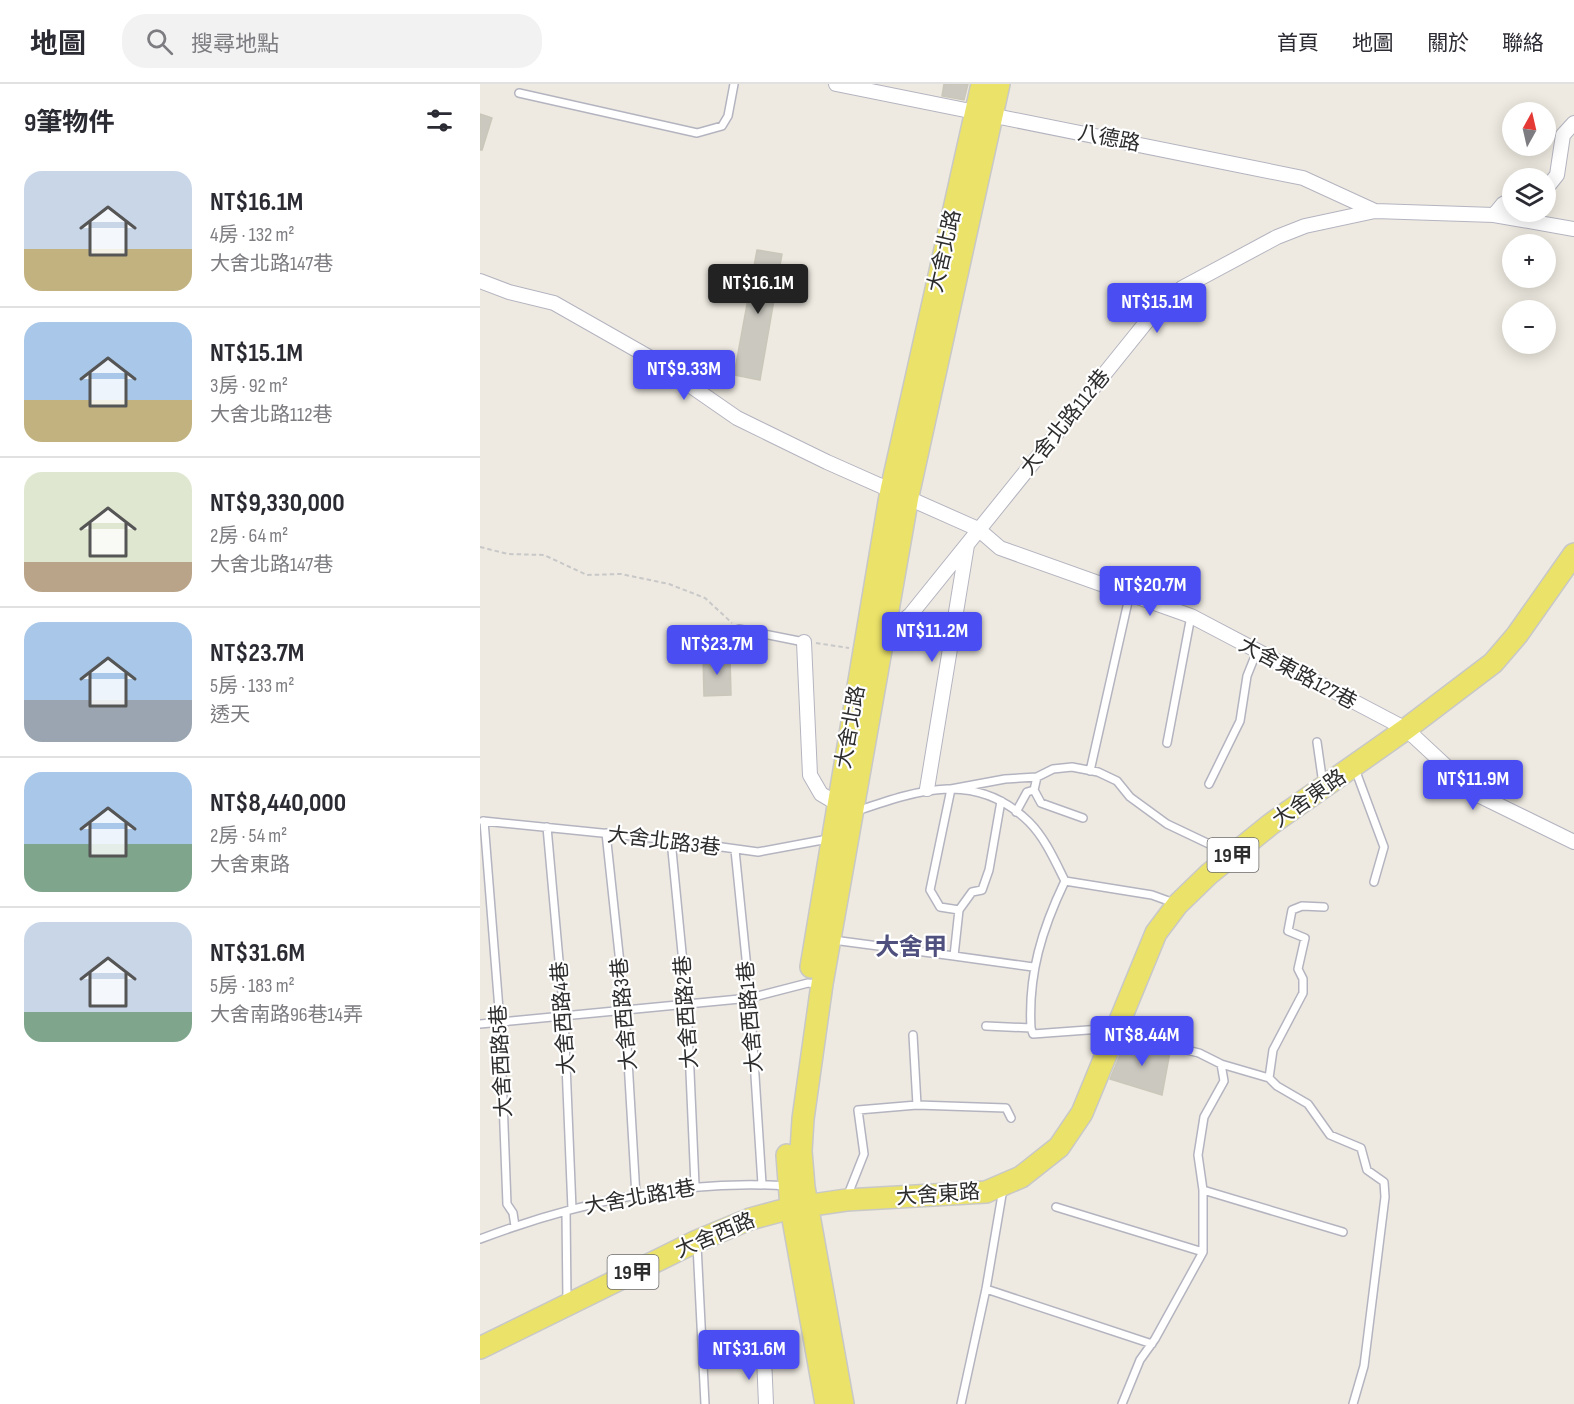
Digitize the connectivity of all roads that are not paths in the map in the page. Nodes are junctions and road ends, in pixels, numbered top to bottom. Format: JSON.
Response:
{"nodes":[{"id":1,"x":734,"y":84,"type":"edge"},
{"id":2,"x":836,"y":84,"type":"edge"},
{"id":3,"x":982,"y":84,"type":"edge"},
{"id":4,"x":999,"y":84,"type":"edge"},
{"id":5,"x":519,"y":93,"type":"dead end"},
{"id":6,"x":983,"y":113,"type":"junction"},
{"id":7,"x":1574,"y":123,"type":"edge"},
{"id":8,"x":1556,"y":176,"type":"edge"},
{"id":9,"x":1502,"y":205,"type":"edge"},
{"id":10,"x":1375,"y":211,"type":"junction"},
{"id":11,"x":1494,"y":215,"type":"junction"},
{"id":12,"x":1574,"y":229,"type":"edge"},
{"id":13,"x":480,"y":281,"type":"edge"},
{"id":14,"x":900,"y":493,"type":"junction"},
{"id":15,"x":978,"y":530,"type":"junction"},
{"id":16,"x":968,"y":543,"type":"junction"},
{"id":17,"x":1574,"y":554,"type":"edge"},
{"id":18,"x":1130,"y":593,"type":"junction"},
{"id":19,"x":1191,"y":616,"type":"junction"},
{"id":20,"x":739,"y":629,"type":"road end"},
{"id":21,"x":871,"y":641,"type":"junction"},
{"id":22,"x":804,"y":642,"type":"joint"},
{"id":23,"x":1257,"y":651,"type":"junction"},
{"id":24,"x":1406,"y":729,"type":"junction"},
{"id":25,"x":1317,"y":742,"type":"dead end"},
{"id":26,"x":1167,"y":743,"type":"dead end"},
{"id":27,"x":1354,"y":766,"type":"junction"},
{"id":28,"x":1090,"y":771,"type":"junction"},
{"id":29,"x":1037,"y":777,"type":"junction"},
{"id":30,"x":1209,"y":784,"type":"dead end"},
{"id":31,"x":1324,"y":787,"type":"junction"},
{"id":32,"x":927,"y":789,"type":"junction"},
{"id":33,"x":951,"y":789,"type":"junction"},
{"id":34,"x":1034,"y":790,"type":"junction"},
{"id":35,"x":1001,"y":801,"type":"junction"},
{"id":36,"x":844,"y":808,"type":"junction"},
{"id":37,"x":1016,"y":812,"type":"junction"},
{"id":38,"x":1083,"y":818,"type":"dead end"},
{"id":39,"x":482,"y":821,"type":"edge"},
{"id":40,"x":548,"y":827,"type":"junction"},
{"id":41,"x":606,"y":833,"type":"junction"},
{"id":42,"x":839,"y":839,"type":"junction"},
{"id":43,"x":671,"y":840,"type":"junction"},
{"id":44,"x":1574,"y":842,"type":"edge"},
{"id":45,"x":735,"y":850,"type":"junction"},
{"id":46,"x":1234,"y":855,"type":"junction"},
{"id":47,"x":1065,"y":881,"type":"junction"},
{"id":48,"x":1374,"y":882,"type":"dead end"},
{"id":49,"x":1177,"y":905,"type":"junction"},
{"id":50,"x":1323,"y":907,"type":"dead end"},
{"id":51,"x":959,"y":910,"type":"junction"},
{"id":52,"x":823,"y":939,"type":"junction"},
{"id":53,"x":954,"y":956,"type":"junction"},
{"id":54,"x":1033,"y":967,"type":"junction"},
{"id":55,"x":815,"y":984,"type":"junction"},
{"id":56,"x":750,"y":998,"type":"junction"},
{"id":57,"x":687,"y":1004,"type":"junction"},
{"id":58,"x":625,"y":1010,"type":"junction"},
{"id":59,"x":564,"y":1016,"type":"junction"},
{"id":60,"x":500,"y":1022,"type":"junction"},
{"id":61,"x":480,"y":1024,"type":"edge"},
{"id":62,"x":986,"y":1026,"type":"dead end"},
{"id":63,"x":1031,"y":1028,"type":"junction"},
{"id":64,"x":1115,"y":1028,"type":"junction"},
{"id":65,"x":913,"y":1035,"type":"dead end"},
{"id":66,"x":1221,"y":1064,"type":"junction"},
{"id":67,"x":1269,"y":1078,"type":"junction"},
{"id":68,"x":917,"y":1105,"type":"junction"},
{"id":69,"x":1011,"y":1118,"type":"dead end"},
{"id":70,"x":762,"y":1184,"type":"junction"},
{"id":71,"x":695,"y":1185,"type":"junction"},
{"id":72,"x":1004,"y":1187,"type":"junction"},
{"id":73,"x":1203,"y":1190,"type":"junction"},
{"id":74,"x":798,"y":1196,"type":"junction"},
{"id":75,"x":636,"y":1197,"type":"junction"},
{"id":76,"x":846,"y":1200,"type":"junction"},
{"id":77,"x":1056,"y":1206,"type":"dead end"},
{"id":78,"x":569,"y":1210,"type":"junction"},
{"id":79,"x":515,"y":1226,"type":"junction"},
{"id":80,"x":1342,"y":1232,"type":"dead end"},
{"id":81,"x":480,"y":1239,"type":"edge"},
{"id":82,"x":697,"y":1241,"type":"junction"},
{"id":83,"x":1203,"y":1252,"type":"junction"},
{"id":84,"x":986,"y":1289,"type":"junction"},
{"id":85,"x":567,"y":1304,"type":"junction"},
{"id":86,"x":1152,"y":1344,"type":"junction"},
{"id":87,"x":480,"y":1348,"type":"edge"},
{"id":88,"x":764,"y":1357,"type":"dead end"},
{"id":89,"x":705,"y":1404,"type":"edge"},
{"id":90,"x":766,"y":1404,"type":"edge"},
{"id":91,"x":826,"y":1404,"type":"edge"},
{"id":92,"x":843,"y":1404,"type":"edge"},
{"id":93,"x":961,"y":1404,"type":"edge"},
{"id":94,"x":1122,"y":1404,"type":"edge"},
{"id":95,"x":1353,"y":1404,"type":"edge"}],
"edges":[{"from":1,"to":5,"type":"lane"},
{"from":2,"to":6,"type":"street","name":"八德路"},
{"from":3,"to":6,"type":"main road"},
{"from":4,"to":6,"type":"main road"},
{"from":6,"to":10,"type":"street","name":"八德路"},
{"from":6,"to":14,"type":"main road","name":"大舍北路"},
{"from":7,"to":8,"type":"street"},
{"from":9,"to":11,"type":"street"},
{"from":10,"to":11,"type":"street","name":"大舍北路112巷"},
{"from":10,"to":15,"type":"street","name":"大舍北路112巷"},
{"from":11,"to":12,"type":"street","name":"大舍北路112巷"},
{"from":13,"to":14,"type":"street","name":"大舍東路127巷"},
{"from":14,"to":15,"type":"street","name":"大舍東路127巷"},
{"from":14,"to":21,"type":"main road","name":"大舍北路"},
{"from":15,"to":16,"type":"street","name":"大舍北路112巷"},
{"from":15,"to":18,"type":"street","name":"大舍東路127巷"},
{"from":16,"to":21,"type":"street","name":"大舍北路112巷"},
{"from":16,"to":32,"type":"street"},
{"from":17,"to":24,"type":"main road","name":"大舍東路","number":"19甲"},
{"from":18,"to":19,"type":"street","name":"大舍東路127巷"},
{"from":18,"to":28,"type":"lane"},
{"from":19,"to":23,"type":"street","name":"大舍東路127巷"},
{"from":19,"to":26,"type":"lane"},
{"from":20,"to":22,"type":"lane"},
{"from":21,"to":36,"type":"main road","name":"大舍北路"},
{"from":22,"to":36,"type":"street"},
{"from":23,"to":24,"type":"street","name":"大舍東路127巷"},
{"from":23,"to":30,"type":"lane"},
{"from":24,"to":27,"type":"main road","name":"大舍東路","number":"19甲"},
{"from":24,"to":44,"type":"street","name":"大舍東路127巷"},
{"from":25,"to":31,"type":"lane"},
{"from":27,"to":31,"type":"main road","name":"大舍東路","number":"19甲"},
{"from":27,"to":48,"type":"lane"},
{"from":28,"to":29,"type":"lane"},
{"from":28,"to":46,"type":"lane"},
{"from":29,"to":33,"type":"lane"},
{"from":29,"to":34,"type":"lane"},
{"from":31,"to":46,"type":"main road","name":"大舍東路","number":"19甲"},
{"from":32,"to":33,"type":"lane"},
{"from":32,"to":36,"type":"lane"},
{"from":33,"to":35,"type":"lane"},
{"from":33,"to":51,"type":"lane"},
{"from":34,"to":37,"type":"lane"},
{"from":34,"to":38,"type":"lane"},
{"from":35,"to":37,"type":"lane"},
{"from":35,"to":51,"type":"lane"},
{"from":36,"to":42,"type":"main road","name":"大舍北路"},
{"from":37,"to":47,"type":"lane"},
{"from":39,"to":40,"type":"lane","name":"大舍北路3巷"},
{"from":39,"to":60,"type":"lane","name":"大舍西路5巷"},
{"from":40,"to":41,"type":"lane","name":"大舍北路3巷"},
{"from":40,"to":59,"type":"lane","name":"大舍西路4巷"},
{"from":41,"to":43,"type":"lane","name":"大舍北路3巷"},
{"from":41,"to":58,"type":"lane","name":"大舍西路3巷"},
{"from":42,"to":45,"type":"lane","name":"大舍北路3巷"},
{"from":42,"to":52,"type":"main road","name":"大舍北路"},
{"from":43,"to":45,"type":"lane","name":"大舍北路3巷"},
{"from":43,"to":57,"type":"lane","name":"大舍西路2巷"},
{"from":45,"to":56,"type":"lane","name":"大舍西路1巷"},
{"from":46,"to":49,"type":"main road","name":"大舍東路","number":"19甲"},
{"from":47,"to":49,"type":"lane"},
{"from":47,"to":54,"type":"lane"},
{"from":49,"to":64,"type":"main road","name":"大舍東路","number":"19甲"},
{"from":50,"to":67,"type":"lane"},
{"from":51,"to":53,"type":"lane"},
{"from":52,"to":53,"type":"lane"},
{"from":52,"to":55,"type":"main road","name":"大舍北路"},
{"from":53,"to":54,"type":"lane"},
{"from":54,"to":63,"type":"lane"},
{"from":55,"to":56,"type":"lane"},
{"from":55,"to":74,"type":"main road","name":"大舍北路"},
{"from":56,"to":57,"type":"lane"},
{"from":56,"to":70,"type":"lane","name":"大舍西路1巷"},
{"from":57,"to":58,"type":"lane"},
{"from":57,"to":71,"type":"lane","name":"大舍西路2巷"},
{"from":58,"to":59,"type":"lane"},
{"from":58,"to":75,"type":"lane","name":"大舍西路3巷"},
{"from":59,"to":60,"type":"lane"},
{"from":59,"to":78,"type":"lane","name":"大舍西路4巷"},
{"from":60,"to":61,"type":"lane"},
{"from":60,"to":79,"type":"lane","name":"大舍西路5巷"},
{"from":62,"to":63,"type":"lane"},
{"from":63,"to":64,"type":"lane"},
{"from":64,"to":66,"type":"lane"},
{"from":64,"to":72,"type":"main road","name":"大舍東路","number":"19甲"},
{"from":65,"to":68,"type":"lane"},
{"from":66,"to":67,"type":"lane"},
{"from":66,"to":73,"type":"lane"},
{"from":67,"to":95,"type":"lane"},
{"from":68,"to":69,"type":"lane"},
{"from":68,"to":76,"type":"lane"},
{"from":70,"to":71,"type":"lane","name":"大舍北路1巷"},
{"from":70,"to":74,"type":"lane","name":"大舍北路1巷"},
{"from":71,"to":75,"type":"lane","name":"大舍北路1巷"},
{"from":72,"to":76,"type":"main road","name":"大舍東路","number":"19甲"},
{"from":72,"to":84,"type":"lane"},
{"from":73,"to":80,"type":"lane"},
{"from":73,"to":83,"type":"lane"},
{"from":74,"to":76,"type":"main road","name":"大舍東路","number":"19甲"},
{"from":74,"to":82,"type":"main road","name":"大舍西路","number":"19甲"},
{"from":74,"to":91,"type":"main road"},
{"from":74,"to":92,"type":"main road"},
{"from":75,"to":78,"type":"lane","name":"大舍北路1巷"},
{"from":77,"to":83,"type":"lane"},
{"from":78,"to":79,"type":"lane","name":"大舍北路1巷"},
{"from":78,"to":85,"type":"lane","name":"大舍西路4巷"},
{"from":79,"to":81,"type":"lane","name":"大舍北路1巷"},
{"from":82,"to":85,"type":"main road","name":"大舍西路","number":"19甲"},
{"from":82,"to":89,"type":"lane"},
{"from":83,"to":86,"type":"lane"},
{"from":84,"to":86,"type":"lane"},
{"from":84,"to":93,"type":"lane"},
{"from":85,"to":87,"type":"main road","name":"大舍西路","number":"19甲"},
{"from":86,"to":94,"type":"lane"},
{"from":88,"to":90,"type":"street"}]}
